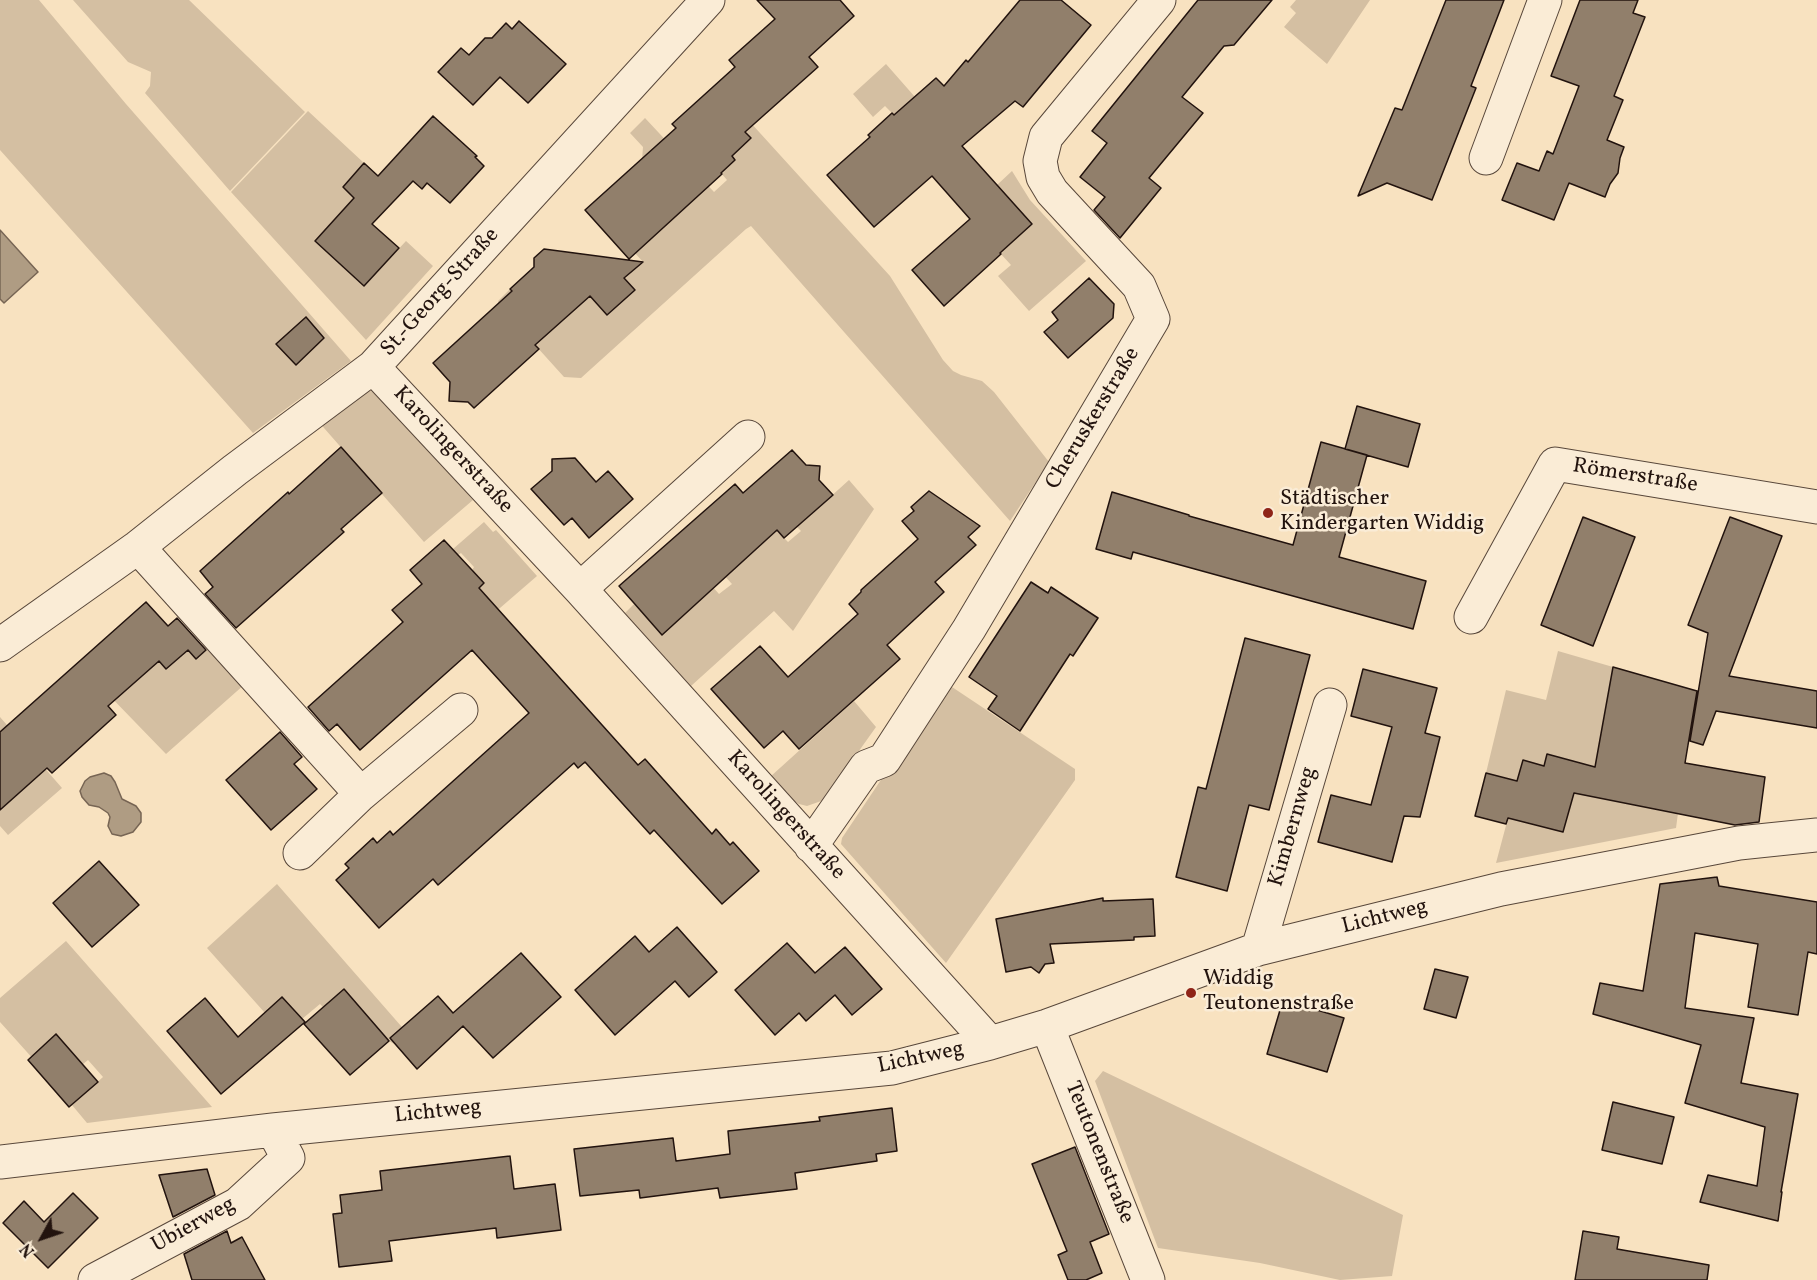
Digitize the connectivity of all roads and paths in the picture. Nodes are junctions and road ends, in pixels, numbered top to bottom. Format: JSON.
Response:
{"nodes":[{"id":1,"x":708,"y":0,"type":"edge"},
{"id":2,"x":1159,"y":0,"type":"edge"},
{"id":3,"x":1545,"y":0,"type":"edge"},
{"id":4,"x":1486,"y":158,"type":"dead end"},
{"id":5,"x":373,"y":367,"type":"junction"},
{"id":6,"x":748,"y":436,"type":"dead end"},
{"id":7,"x":1817,"y":507,"type":"edge"},
{"id":8,"x":138,"y":547,"type":"junction"},
{"id":9,"x":580,"y":589,"type":"junction"},
{"id":10,"x":1471,"y":617,"type":"dead end"},
{"id":11,"x":0,"y":645,"type":"edge"},
{"id":12,"x":1330,"y":705,"type":"dead end"},
{"id":13,"x":461,"y":710,"type":"dead end"},
{"id":14,"x":361,"y":794,"type":"junction"},
{"id":15,"x":1817,"y":835,"type":"edge"},
{"id":16,"x":812,"y":846,"type":"junction"},
{"id":17,"x":300,"y":853,"type":"dead end"},
{"id":18,"x":1258,"y":949,"type":"junction"},
{"id":19,"x":1047,"y":1026,"type":"junction"},
{"id":20,"x":990,"y":1044,"type":"junction"},
{"id":21,"x":273,"y":1130,"type":"junction"},
{"id":22,"x":0,"y":1162,"type":"edge"},
{"id":23,"x":94,"y":1280,"type":"edge"},
{"id":24,"x":1148,"y":1280,"type":"edge"}],
"edges":[{"from":1,"to":5,"type":"street","name":"St.-Georg-Straße"},
{"from":2,"to":16,"type":"street","name":"Cheruskerstraße"},
{"from":3,"to":4,"type":"street"},
{"from":5,"to":8,"type":"street","name":"St.-Georg-Straße"},
{"from":5,"to":9,"type":"street","name":"Karolingerstraße"},
{"from":6,"to":9,"type":"street"},
{"from":7,"to":10,"type":"street","name":"Römerstraße"},
{"from":8,"to":11,"type":"street","name":"St.-Georg-Straße"},
{"from":8,"to":14,"type":"street"},
{"from":9,"to":16,"type":"street","name":"Karolingerstraße"},
{"from":12,"to":18,"type":"street","name":"Kimbernweg"},
{"from":13,"to":14,"type":"street"},
{"from":14,"to":17,"type":"street"},
{"from":15,"to":18,"type":"street","name":"Lichtweg"},
{"from":16,"to":20,"type":"street","name":"Karolingerstraße"},
{"from":18,"to":19,"type":"street","name":"Lichtweg"},
{"from":19,"to":20,"type":"street","name":"Lichtweg"},
{"from":19,"to":24,"type":"street","name":"Teutonenstraße"},
{"from":20,"to":21,"type":"street","name":"Lichtweg"},
{"from":21,"to":22,"type":"street","name":"Lichtweg"},
{"from":21,"to":23,"type":"street","name":"Ubierweg"}]}
